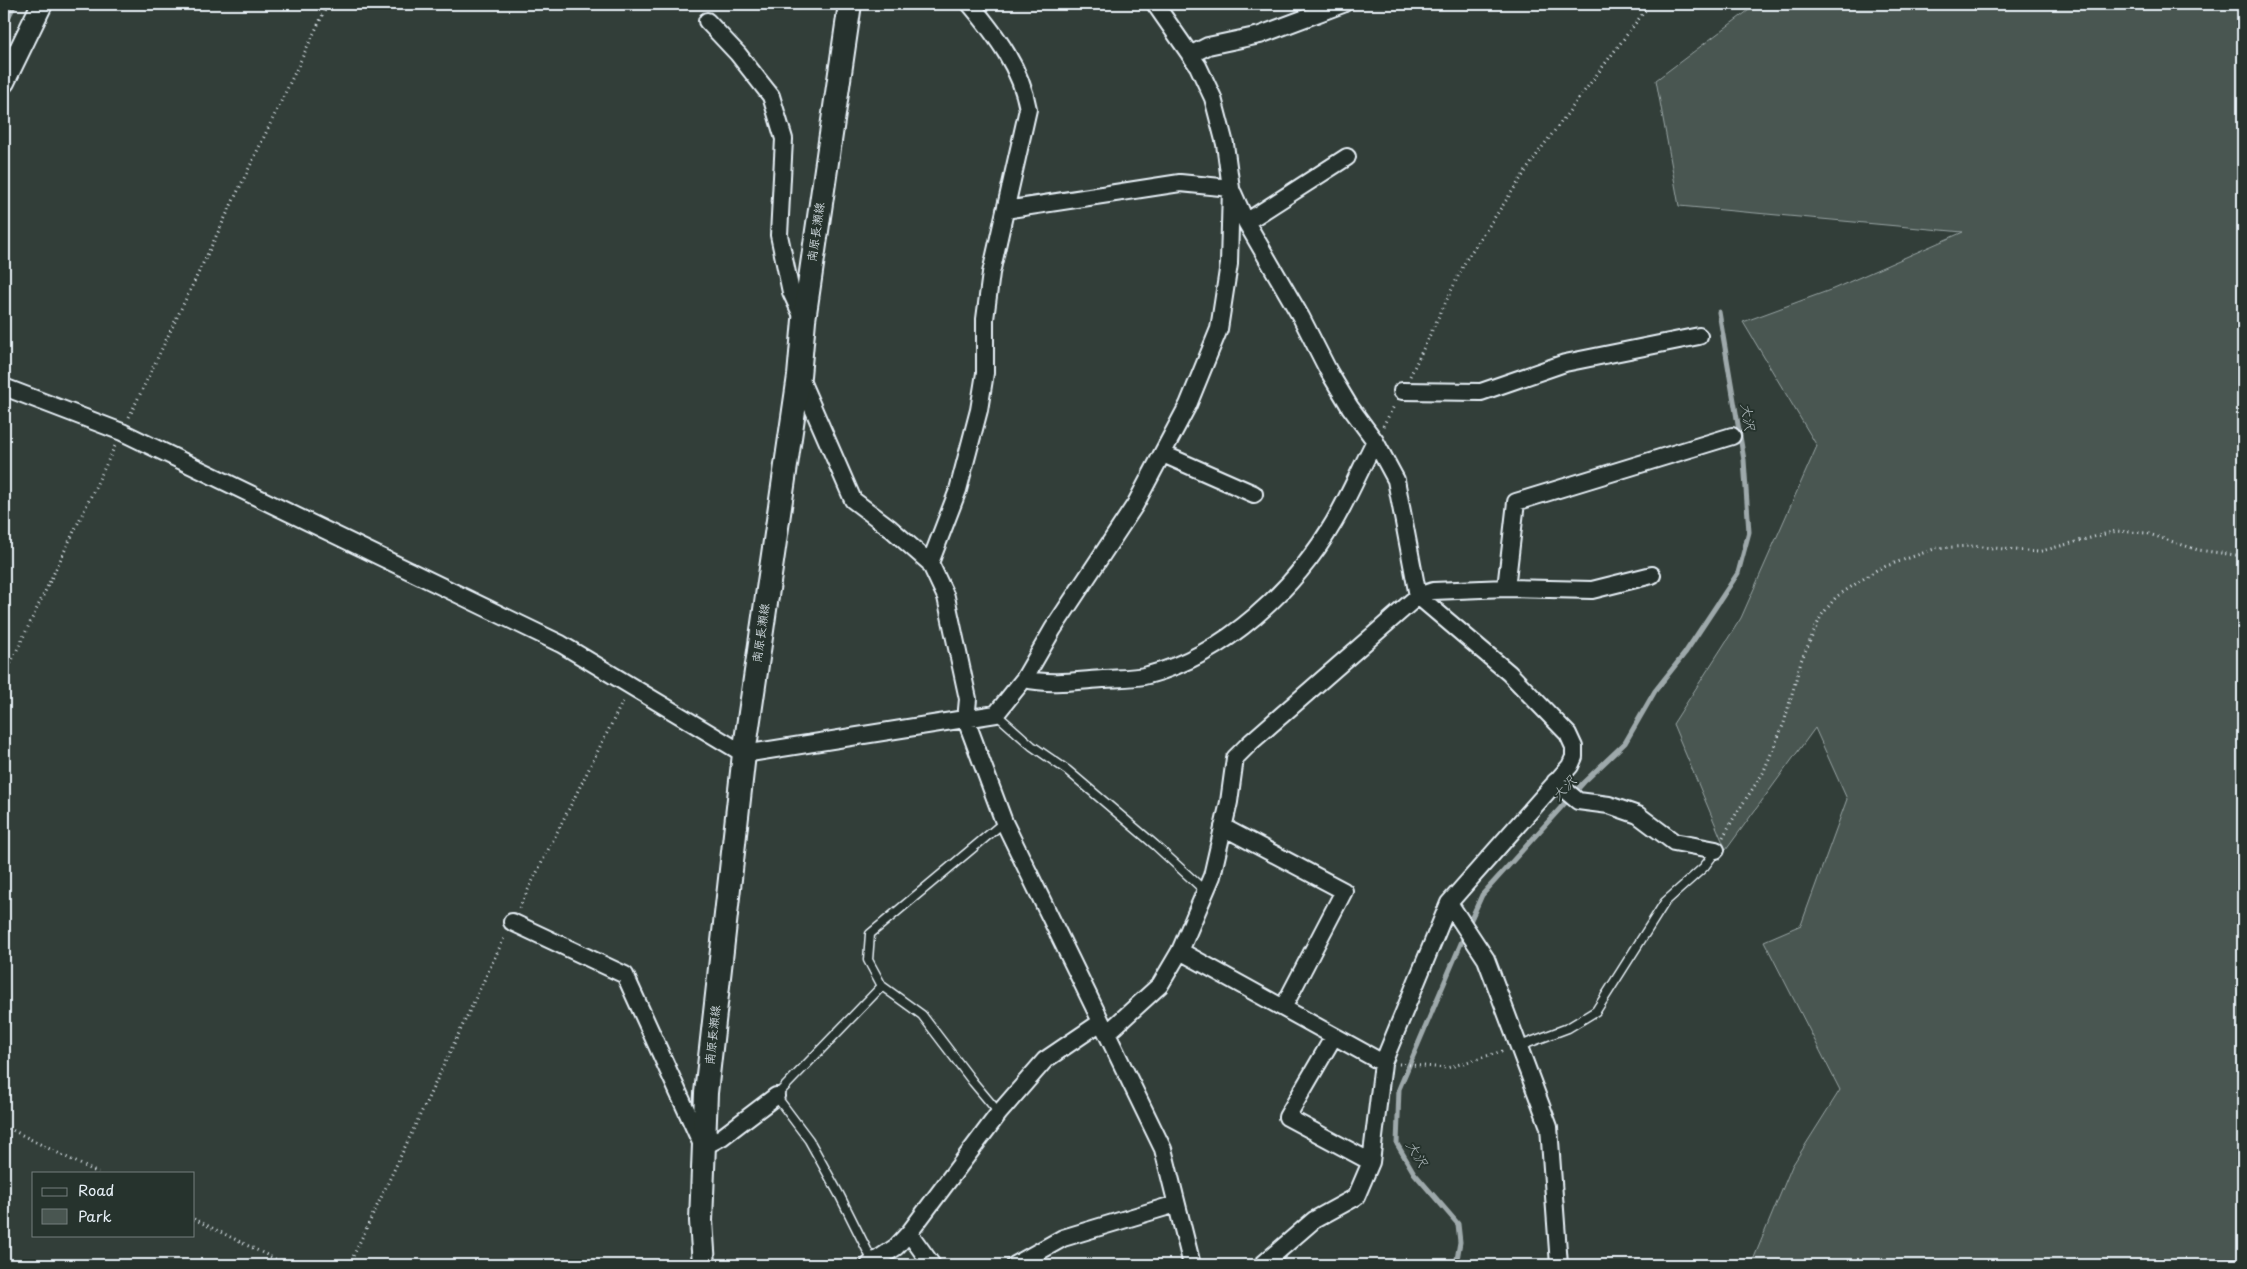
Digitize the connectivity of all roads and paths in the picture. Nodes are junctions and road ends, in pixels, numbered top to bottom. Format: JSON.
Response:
{"nodes":[{"id":1,"x":42,"y":4,"type":"edge"},
{"id":2,"x":328,"y":4,"type":"edge"},
{"id":3,"x":850,"y":4,"type":"edge"},
{"id":4,"x":970,"y":4,"type":"edge"},
{"id":5,"x":1155,"y":4,"type":"edge"},
{"id":6,"x":1343,"y":4,"type":"edge"},
{"id":7,"x":1650,"y":4,"type":"edge"},
{"id":8,"x":707,"y":21,"type":"dead end"},
{"id":9,"x":1190,"y":55,"type":"junction"},
{"id":10,"x":4,"y":82,"type":"edge"},
{"id":11,"x":1347,"y":158,"type":"dead end"},
{"id":12,"x":1231,"y":188,"type":"junction"},
{"id":13,"x":1005,"y":210,"type":"junction"},
{"id":14,"x":1246,"y":222,"type":"junction"},
{"id":15,"x":804,"y":320,"type":"junction"},
{"id":16,"x":1699,"y":336,"type":"dead end"},
{"id":17,"x":799,"y":376,"type":"junction"},
{"id":18,"x":4,"y":388,"type":"edge"},
{"id":19,"x":1402,"y":391,"type":"junction"},
{"id":20,"x":122,"y":432,"type":"junction"},
{"id":21,"x":1732,"y":436,"type":"dead end"},
{"id":22,"x":1375,"y":441,"type":"junction"},
{"id":23,"x":1163,"y":454,"type":"junction"},
{"id":24,"x":1254,"y":494,"type":"dead end"},
{"id":25,"x":2243,"y":556,"type":"edge"},
{"id":26,"x":930,"y":563,"type":"junction"},
{"id":27,"x":1652,"y":575,"type":"dead end"},
{"id":28,"x":1506,"y":588,"type":"junction"},
{"id":29,"x":1418,"y":596,"type":"junction"},
{"id":30,"x":4,"y":677,"type":"edge"},
{"id":31,"x":1024,"y":679,"type":"junction"},
{"id":32,"x":631,"y":685,"type":"junction"},
{"id":33,"x":996,"y":714,"type":"junction"},
{"id":34,"x":966,"y":720,"type":"junction"},
{"id":35,"x":744,"y":754,"type":"junction"},
{"id":36,"x":1555,"y":782,"type":"junction"},
{"id":37,"x":1004,"y":822,"type":"junction"},
{"id":38,"x":1223,"y":827,"type":"junction"},
{"id":39,"x":1716,"y":850,"type":"junction"},
{"id":40,"x":1205,"y":891,"type":"junction"},
{"id":41,"x":1449,"y":902,"type":"junction"},
{"id":42,"x":512,"y":922,"type":"junction"},
{"id":43,"x":1180,"y":951,"type":"junction"},
{"id":44,"x":882,"y":986,"type":"junction"},
{"id":45,"x":1283,"y":1008,"type":"junction"},
{"id":46,"x":1103,"y":1027,"type":"junction"},
{"id":47,"x":1334,"y":1036,"type":"junction"},
{"id":48,"x":1520,"y":1046,"type":"junction"},
{"id":49,"x":1383,"y":1063,"type":"junction"},
{"id":50,"x":776,"y":1096,"type":"junction"},
{"id":51,"x":999,"y":1113,"type":"junction"},
{"id":52,"x":4,"y":1126,"type":"edge"},
{"id":53,"x":703,"y":1147,"type":"junction"},
{"id":54,"x":1371,"y":1162,"type":"junction"},
{"id":55,"x":96,"y":1172,"type":"edge"},
{"id":56,"x":1176,"y":1204,"type":"junction"},
{"id":57,"x":195,"y":1220,"type":"edge"},
{"id":58,"x":909,"y":1233,"type":"junction"},
{"id":59,"x":871,"y":1264,"type":"edge"},
{"id":60,"x":287,"y":1265,"type":"edge"},
{"id":61,"x":349,"y":1265,"type":"edge"},
{"id":62,"x":704,"y":1265,"type":"edge"},
{"id":63,"x":932,"y":1265,"type":"edge"},
{"id":64,"x":1015,"y":1265,"type":"edge"},
{"id":65,"x":1192,"y":1265,"type":"edge"},
{"id":66,"x":1262,"y":1265,"type":"edge"},
{"id":67,"x":1559,"y":1265,"type":"edge"}],
"edges":[{"from":1,"to":10,"type":"street"},
{"from":2,"to":20,"type":"path"},
{"from":3,"to":15,"type":"main road","name":"南原長瀬線"},
{"from":4,"to":13,"type":"street"},
{"from":5,"to":9,"type":"street"},
{"from":6,"to":9,"type":"street"},
{"from":7,"to":19,"type":"path"},
{"from":8,"to":15,"type":"street"},
{"from":9,"to":12,"type":"street"},
{"from":11,"to":14,"type":"street"},
{"from":12,"to":13,"type":"street"},
{"from":12,"to":14,"type":"street"},
{"from":12,"to":23,"type":"street"},
{"from":13,"to":26,"type":"street"},
{"from":14,"to":22,"type":"street"},
{"from":15,"to":17,"type":"main road","name":"南原長瀬線"},
{"from":16,"to":19,"type":"street"},
{"from":17,"to":26,"type":"street"},
{"from":17,"to":35,"type":"main road","name":"南原長瀬線"},
{"from":18,"to":20,"type":"street"},
{"from":19,"to":22,"type":"path"},
{"from":20,"to":30,"type":"path"},
{"from":20,"to":32,"type":"street"},
{"from":21,"to":28,"type":"street"},
{"from":22,"to":29,"type":"street"},
{"from":22,"to":31,"type":"street"},
{"from":23,"to":24,"type":"street"},
{"from":23,"to":31,"type":"street"},
{"from":25,"to":39,"type":"path"},
{"from":26,"to":34,"type":"street"},
{"from":27,"to":28,"type":"street"},
{"from":28,"to":29,"type":"street"},
{"from":29,"to":36,"type":"street"},
{"from":29,"to":38,"type":"street"},
{"from":31,"to":33,"type":"street"},
{"from":32,"to":35,"type":"street"},
{"from":32,"to":42,"type":"path"},
{"from":33,"to":34,"type":"street"},
{"from":33,"to":40,"type":"lane"},
{"from":34,"to":35,"type":"street"},
{"from":34,"to":37,"type":"street"},
{"from":35,"to":53,"type":"main road","name":"南原長瀬線"},
{"from":36,"to":39,"type":"street"},
{"from":36,"to":41,"type":"street"},
{"from":37,"to":44,"type":"lane"},
{"from":37,"to":46,"type":"street"},
{"from":38,"to":40,"type":"street"},
{"from":38,"to":45,"type":"street"},
{"from":39,"to":48,"type":"lane"},
{"from":40,"to":43,"type":"street"},
{"from":41,"to":48,"type":"street"},
{"from":41,"to":49,"type":"street"},
{"from":42,"to":53,"type":"street"},
{"from":42,"to":61,"type":"path"},
{"from":43,"to":45,"type":"street"},
{"from":43,"to":46,"type":"street"},
{"from":44,"to":50,"type":"lane"},
{"from":44,"to":51,"type":"lane"},
{"from":45,"to":47,"type":"street"},
{"from":46,"to":51,"type":"street"},
{"from":46,"to":56,"type":"street"},
{"from":47,"to":49,"type":"street"},
{"from":47,"to":54,"type":"street"},
{"from":48,"to":49,"type":"path"},
{"from":48,"to":67,"type":"street"},
{"from":49,"to":54,"type":"street"},
{"from":50,"to":53,"type":"street"},
{"from":50,"to":59,"type":"lane"},
{"from":51,"to":58,"type":"street"},
{"from":52,"to":55,"type":"path"},
{"from":53,"to":62,"type":"main road","name":"南原長瀬線"},
{"from":54,"to":66,"type":"street"},
{"from":56,"to":64,"type":"street"},
{"from":56,"to":65,"type":"street"},
{"from":57,"to":60,"type":"path"},
{"from":58,"to":59,"type":"street"},
{"from":58,"to":63,"type":"street"}]}
